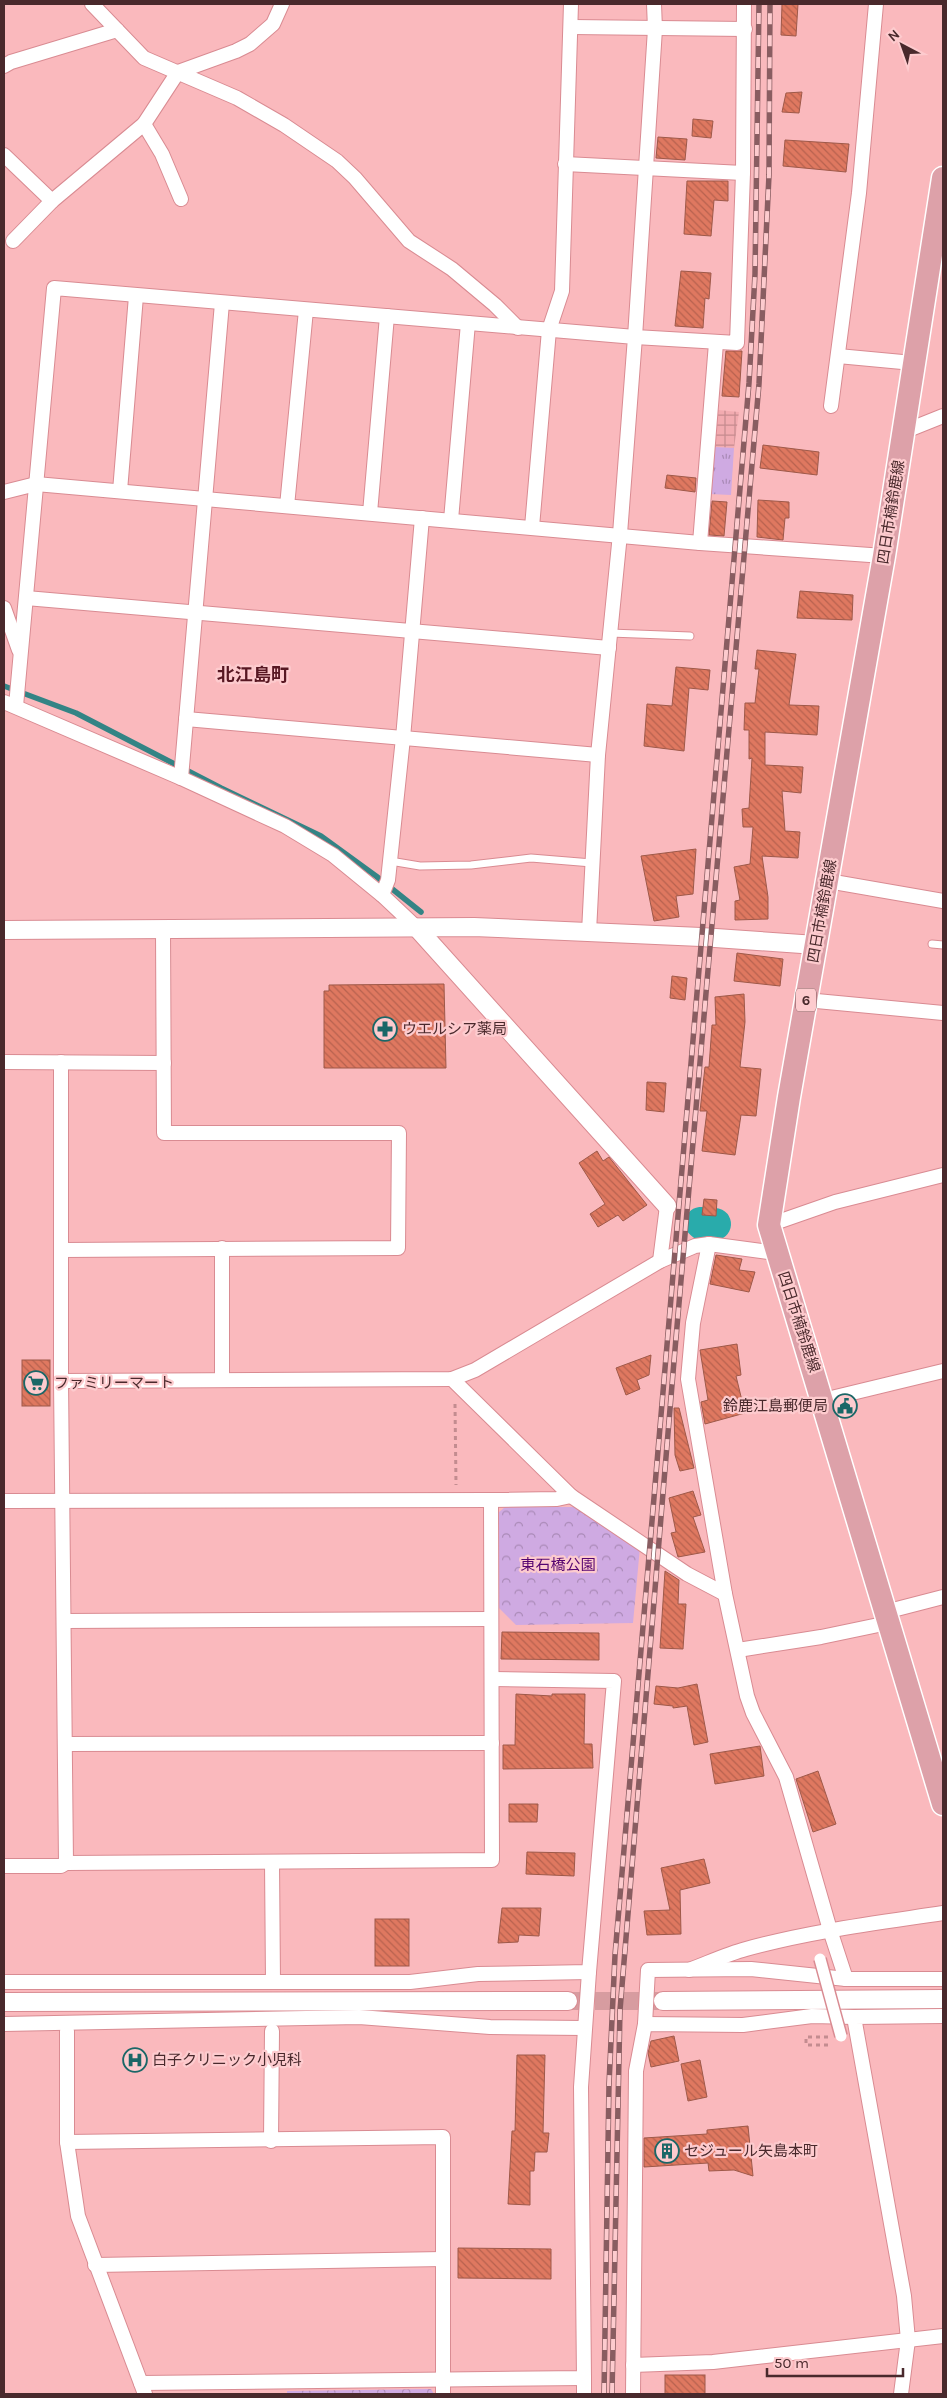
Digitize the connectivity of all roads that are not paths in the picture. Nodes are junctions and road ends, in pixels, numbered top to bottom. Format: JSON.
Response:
{"nodes":[{"id":1,"x":92,"y":4,"type":"edge"},
{"id":2,"x":282,"y":4,"type":"edge"},
{"id":3,"x":571,"y":4,"type":"edge"},
{"id":4,"x":654,"y":4,"type":"edge"},
{"id":5,"x":744,"y":4,"type":"edge"},
{"id":6,"x":876,"y":4,"type":"edge"},
{"id":7,"x":572,"y":27,"type":"junction"},
{"id":8,"x":655,"y":29,"type":"junction"},
{"id":9,"x":745,"y":29,"type":"junction"},
{"id":10,"x":117,"y":30,"type":"junction"},
{"id":11,"x":4,"y":66,"type":"edge"},
{"id":12,"x":178,"y":72,"type":"junction"},
{"id":13,"x":144,"y":124,"type":"junction"},
{"id":14,"x":4,"y":155,"type":"edge"},
{"id":15,"x":565,"y":164,"type":"junction"},
{"id":16,"x":647,"y":168,"type":"junction"},
{"id":17,"x":743,"y":173,"type":"junction"},
{"id":18,"x":943,"y":178,"type":"edge"},
{"id":19,"x":181,"y":199,"type":"dead end"},
{"id":20,"x":52,"y":201,"type":"junction"},
{"id":21,"x":12,"y":241,"type":"dead end"},
{"id":22,"x":136,"y":296,"type":"junction"},
{"id":23,"x":222,"y":303,"type":"junction"},
{"id":24,"x":306,"y":310,"type":"junction"},
{"id":25,"x":387,"y":316,"type":"junction"},
{"id":26,"x":468,"y":323,"type":"junction"},
{"id":27,"x":518,"y":328,"type":"junction"},
{"id":28,"x":549,"y":330,"type":"junction"},
{"id":29,"x":635,"y":337,"type":"junction"},
{"id":30,"x":716,"y":343,"type":"junction"},
{"id":31,"x":838,"y":356,"type":"junction"},
{"id":32,"x":913,"y":363,"type":"junction"},
{"id":33,"x":831,"y":406,"type":"dead end"},
{"id":34,"x":943,"y":416,"type":"edge"},
{"id":35,"x":903,"y":432,"type":"junction"},
{"id":36,"x":36,"y":484,"type":"junction"},
{"id":37,"x":4,"y":492,"type":"edge"},
{"id":38,"x":120,"y":492,"type":"junction"},
{"id":39,"x":204,"y":499,"type":"junction"},
{"id":40,"x":287,"y":506,"type":"junction"},
{"id":41,"x":370,"y":513,"type":"junction"},
{"id":42,"x":422,"y":518,"type":"junction"},
{"id":43,"x":451,"y":520,"type":"junction"},
{"id":44,"x":532,"y":527,"type":"junction"},
{"id":45,"x":620,"y":534,"type":"junction"},
{"id":46,"x":700,"y":542,"type":"junction"},
{"id":47,"x":884,"y":556,"type":"junction"},
{"id":48,"x":26,"y":598,"type":"junction"},
{"id":49,"x":4,"y":608,"type":"edge"},
{"id":50,"x":194,"y":612,"type":"junction"},
{"id":51,"x":413,"y":631,"type":"junction"},
{"id":52,"x":610,"y":633,"type":"junction"},
{"id":53,"x":690,"y":636,"type":"dead end"},
{"id":54,"x":609,"y":648,"type":"junction"},
{"id":55,"x":20,"y":653,"type":"junction"},
{"id":56,"x":13,"y":698,"type":"edge"},
{"id":57,"x":186,"y":719,"type":"junction"},
{"id":58,"x":403,"y":738,"type":"junction"},
{"id":59,"x":598,"y":755,"type":"junction"},
{"id":60,"x":181,"y":778,"type":"junction"},
{"id":61,"x":390,"y":862,"type":"junction"},
{"id":62,"x":592,"y":863,"type":"junction"},
{"id":63,"x":828,"y":881,"type":"junction"},
{"id":64,"x":385,"y":888,"type":"junction"},
{"id":65,"x":943,"y":901,"type":"edge"},
{"id":66,"x":417,"y":928,"type":"junction"},
{"id":67,"x":4,"y":930,"type":"edge"},
{"id":68,"x":163,"y":930,"type":"junction"},
{"id":69,"x":589,"y":932,"type":"junction"},
{"id":70,"x":932,"y":944,"type":"dead end"},
{"id":71,"x":816,"y":945,"type":"junction"},
{"id":72,"x":943,"y":945,"type":"edge"},
{"id":73,"x":806,"y":1000,"type":"junction"},
{"id":74,"x":943,"y":1013,"type":"edge"},
{"id":75,"x":4,"y":1062,"type":"edge"},
{"id":76,"x":62,"y":1062,"type":"junction"},
{"id":77,"x":164,"y":1063,"type":"junction"},
{"id":78,"x":943,"y":1175,"type":"edge"},
{"id":79,"x":668,"y":1206,"type":"joint"},
{"id":80,"x":769,"y":1225,"type":"junction"},
{"id":81,"x":709,"y":1244,"type":"junction"},
{"id":82,"x":222,"y":1248,"type":"junction"},
{"id":83,"x":63,"y":1250,"type":"junction"},
{"id":84,"x":776,"y":1252,"type":"junction"},
{"id":85,"x":660,"y":1261,"type":"junction"},
{"id":86,"x":943,"y":1371,"type":"edge"},
{"id":87,"x":222,"y":1380,"type":"junction"},
{"id":88,"x":453,"y":1380,"type":"junction"},
{"id":89,"x":61,"y":1381,"type":"junction"},
{"id":90,"x":823,"y":1400,"type":"junction"},
{"id":91,"x":571,"y":1496,"type":"junction"},
{"id":92,"x":491,"y":1500,"type":"junction"},
{"id":93,"x":4,"y":1501,"type":"edge"},
{"id":94,"x":63,"y":1501,"type":"junction"},
{"id":95,"x":725,"y":1594,"type":"junction"},
{"id":96,"x":943,"y":1597,"type":"edge"},
{"id":97,"x":887,"y":1618,"type":"junction"},
{"id":98,"x":491,"y":1619,"type":"junction"},
{"id":99,"x":65,"y":1621,"type":"junction"},
{"id":100,"x":738,"y":1650,"type":"junction"},
{"id":101,"x":492,"y":1679,"type":"junction"},
{"id":102,"x":492,"y":1743,"type":"junction"},
{"id":103,"x":65,"y":1744,"type":"junction"},
{"id":104,"x":943,"y":1804,"type":"edge"},
{"id":105,"x":272,"y":1862,"type":"junction"},
{"id":106,"x":66,"y":1863,"type":"junction"},
{"id":107,"x":4,"y":1866,"type":"edge"},
{"id":108,"x":943,"y":1913,"type":"edge"},
{"id":109,"x":830,"y":1930,"type":"junction"},
{"id":110,"x":820,"y":1959,"type":"dead end"},
{"id":111,"x":689,"y":1970,"type":"junction"},
{"id":112,"x":589,"y":1972,"type":"junction"},
{"id":113,"x":943,"y":1978,"type":"edge"},
{"id":114,"x":846,"y":1979,"type":"junction"},
{"id":115,"x":4,"y":1982,"type":"edge"},
{"id":116,"x":273,"y":1982,"type":"junction"},
{"id":117,"x":943,"y":1999,"type":"edge"},
{"id":118,"x":568,"y":2001,"type":"tunnel mouth"},
{"id":119,"x":663,"y":2001,"type":"tunnel mouth"},
{"id":120,"x":4,"y":2002,"type":"edge"},
{"id":121,"x":943,"y":2016,"type":"edge"},
{"id":122,"x":854,"y":2017,"type":"junction"},
{"id":123,"x":4,"y":2024,"type":"edge"},
{"id":124,"x":645,"y":2024,"type":"junction"},
{"id":125,"x":584,"y":2028,"type":"junction"},
{"id":126,"x":67,"y":2031,"type":"dead end"},
{"id":127,"x":272,"y":2031,"type":"dead end"},
{"id":128,"x":839,"y":2040,"type":"road end"},
{"id":129,"x":272,"y":2140,"type":"junction"},
{"id":130,"x":67,"y":2142,"type":"junction"},
{"id":131,"x":443,"y":2259,"type":"junction"},
{"id":132,"x":95,"y":2265,"type":"junction"},
{"id":133,"x":943,"y":2336,"type":"edge"},
{"id":134,"x":908,"y":2340,"type":"junction"},
{"id":135,"x":633,"y":2365,"type":"junction"},
{"id":136,"x":584,"y":2378,"type":"junction"},
{"id":137,"x":443,"y":2380,"type":"junction"},
{"id":138,"x":143,"y":2389,"type":"edge"},
{"id":139,"x":443,"y":2394,"type":"edge"},
{"id":140,"x":584,"y":2394,"type":"edge"},
{"id":141,"x":633,"y":2394,"type":"edge"},
{"id":142,"x":902,"y":2394,"type":"edge"}],
"edges":[{"from":1,"to":10,"type":"street"},
{"from":2,"to":12,"type":"street"},
{"from":3,"to":7,"type":"street"},
{"from":4,"to":8,"type":"street"},
{"from":5,"to":9,"type":"street"},
{"from":6,"to":31,"type":"street"},
{"from":7,"to":8,"type":"street"},
{"from":7,"to":15,"type":"street"},
{"from":8,"to":9,"type":"street"},
{"from":8,"to":16,"type":"street"},
{"from":9,"to":17,"type":"street"},
{"from":10,"to":11,"type":"street"},
{"from":10,"to":12,"type":"street"},
{"from":12,"to":13,"type":"street"},
{"from":12,"to":27,"type":"street"},
{"from":13,"to":19,"type":"street"},
{"from":13,"to":20,"type":"street"},
{"from":14,"to":20,"type":"street"},
{"from":15,"to":16,"type":"street"},
{"from":15,"to":28,"type":"street"},
{"from":16,"to":17,"type":"street"},
{"from":16,"to":29,"type":"street"},
{"from":17,"to":30,"type":"street"},
{"from":18,"to":32,"type":"main road","name":"四日市楠鈴鹿線","number":"6"},
{"from":20,"to":21,"type":"street"},
{"from":22,"to":23,"type":"street"},
{"from":22,"to":36,"type":"street"},
{"from":22,"to":38,"type":"street"},
{"from":23,"to":24,"type":"street"},
{"from":23,"to":39,"type":"street"},
{"from":24,"to":25,"type":"street"},
{"from":24,"to":40,"type":"street"},
{"from":25,"to":26,"type":"street"},
{"from":25,"to":41,"type":"street"},
{"from":26,"to":27,"type":"street"},
{"from":26,"to":43,"type":"street"},
{"from":27,"to":28,"type":"street"},
{"from":28,"to":29,"type":"street"},
{"from":28,"to":44,"type":"street"},
{"from":29,"to":30,"type":"street"},
{"from":29,"to":45,"type":"street"},
{"from":30,"to":46,"type":"street"},
{"from":31,"to":32,"type":"street"},
{"from":31,"to":33,"type":"street"},
{"from":32,"to":35,"type":"main road","name":"四日市楠鈴鹿線","number":"6"},
{"from":34,"to":35,"type":"street"},
{"from":35,"to":47,"type":"main road","name":"四日市楠鈴鹿線","number":"6"},
{"from":36,"to":37,"type":"street"},
{"from":36,"to":38,"type":"street"},
{"from":36,"to":48,"type":"street"},
{"from":38,"to":39,"type":"street"},
{"from":39,"to":40,"type":"street"},
{"from":39,"to":50,"type":"street"},
{"from":40,"to":41,"type":"street"},
{"from":41,"to":42,"type":"street"},
{"from":42,"to":43,"type":"street"},
{"from":42,"to":51,"type":"street"},
{"from":43,"to":44,"type":"street"},
{"from":44,"to":45,"type":"street"},
{"from":45,"to":46,"type":"street"},
{"from":45,"to":52,"type":"street"},
{"from":46,"to":47,"type":"street"},
{"from":47,"to":63,"type":"main road","name":"四日市楠鈴鹿線","number":"6"},
{"from":48,"to":50,"type":"street"},
{"from":48,"to":55,"type":"street"},
{"from":49,"to":55,"type":"street"},
{"from":50,"to":51,"type":"street"},
{"from":50,"to":57,"type":"street"},
{"from":51,"to":54,"type":"street"},
{"from":51,"to":58,"type":"street"},
{"from":52,"to":53,"type":"lane"},
{"from":52,"to":54,"type":"street"},
{"from":54,"to":59,"type":"street"},
{"from":55,"to":56,"type":"street"},
{"from":56,"to":60,"type":"street"},
{"from":57,"to":58,"type":"street"},
{"from":57,"to":60,"type":"street"},
{"from":58,"to":59,"type":"street"},
{"from":58,"to":61,"type":"street"},
{"from":59,"to":62,"type":"street"},
{"from":60,"to":64,"type":"street"},
{"from":61,"to":62,"type":"lane"},
{"from":61,"to":64,"type":"street"},
{"from":62,"to":69,"type":"street"},
{"from":63,"to":65,"type":"street"},
{"from":63,"to":71,"type":"main road","name":"四日市楠鈴鹿線","number":"6"},
{"from":64,"to":66,"type":"street"},
{"from":66,"to":68,"type":"street"},
{"from":66,"to":69,"type":"street"},
{"from":66,"to":79,"type":"street"},
{"from":67,"to":68,"type":"street"},
{"from":68,"to":77,"type":"street"},
{"from":69,"to":71,"type":"street"},
{"from":70,"to":72,"type":"lane"},
{"from":71,"to":73,"type":"main road","name":"四日市楠鈴鹿線","number":"6"},
{"from":73,"to":74,"type":"street"},
{"from":73,"to":80,"type":"main road","name":"四日市楠鈴鹿線","number":"6"},
{"from":75,"to":76,"type":"street"},
{"from":76,"to":77,"type":"street"},
{"from":76,"to":83,"type":"street"},
{"from":77,"to":82,"type":"street"},
{"from":78,"to":80,"type":"street"},
{"from":79,"to":85,"type":"street"},
{"from":80,"to":84,"type":"main road","name":"四日市楠鈴鹿線","number":"6"},
{"from":81,"to":84,"type":"street"},
{"from":81,"to":85,"type":"street"},
{"from":81,"to":95,"type":"street"},
{"from":82,"to":83,"type":"street"},
{"from":82,"to":87,"type":"street"},
{"from":83,"to":89,"type":"street"},
{"from":84,"to":90,"type":"main road","name":"四日市楠鈴鹿線","number":"6"},
{"from":85,"to":88,"type":"street"},
{"from":86,"to":90,"type":"street"},
{"from":87,"to":88,"type":"street"},
{"from":87,"to":89,"type":"street"},
{"from":88,"to":91,"type":"street"},
{"from":89,"to":94,"type":"street"},
{"from":90,"to":97,"type":"main road","name":"四日市楠鈴鹿線","number":"6"},
{"from":91,"to":92,"type":"street"},
{"from":91,"to":95,"type":"street"},
{"from":92,"to":94,"type":"street"},
{"from":92,"to":98,"type":"street"},
{"from":93,"to":94,"type":"street"},
{"from":94,"to":99,"type":"street"},
{"from":95,"to":100,"type":"street"},
{"from":96,"to":97,"type":"street"},
{"from":97,"to":100,"type":"street"},
{"from":97,"to":104,"type":"main road","name":"四日市楠鈴鹿線","number":"6"},
{"from":98,"to":99,"type":"street"},
{"from":98,"to":101,"type":"street"},
{"from":99,"to":103,"type":"street"},
{"from":100,"to":109,"type":"street"},
{"from":101,"to":102,"type":"street"},
{"from":101,"to":112,"type":"street"},
{"from":102,"to":103,"type":"street"},
{"from":102,"to":105,"type":"street"},
{"from":103,"to":106,"type":"street"},
{"from":105,"to":106,"type":"street"},
{"from":105,"to":116,"type":"street"},
{"from":106,"to":107,"type":"street"},
{"from":108,"to":109,"type":"street"},
{"from":109,"to":111,"type":"street"},
{"from":109,"to":114,"type":"street"},
{"from":110,"to":128,"type":"street","bridge":true},
{"from":111,"to":114,"type":"street"},
{"from":111,"to":124,"type":"street"},
{"from":112,"to":116,"type":"street"},
{"from":112,"to":125,"type":"street"},
{"from":113,"to":114,"type":"street"},
{"from":115,"to":116,"type":"street"},
{"from":117,"to":119,"type":"street"},
{"from":118,"to":120,"type":"street"},
{"from":121,"to":122,"type":"street"},
{"from":122,"to":124,"type":"street"},
{"from":122,"to":134,"type":"street"},
{"from":123,"to":125,"type":"street"},
{"from":124,"to":135,"type":"street"},
{"from":125,"to":136,"type":"street"},
{"from":126,"to":130,"type":"street"},
{"from":127,"to":129,"type":"street"},
{"from":129,"to":130,"type":"street"},
{"from":129,"to":131,"type":"street"},
{"from":130,"to":132,"type":"street"},
{"from":131,"to":132,"type":"street"},
{"from":131,"to":137,"type":"street"},
{"from":132,"to":138,"type":"street"},
{"from":133,"to":134,"type":"street"},
{"from":134,"to":135,"type":"street"},
{"from":134,"to":142,"type":"street"},
{"from":135,"to":141,"type":"street"},
{"from":136,"to":137,"type":"street"},
{"from":136,"to":140,"type":"street"},
{"from":137,"to":138,"type":"street"},
{"from":137,"to":139,"type":"street"}]}
